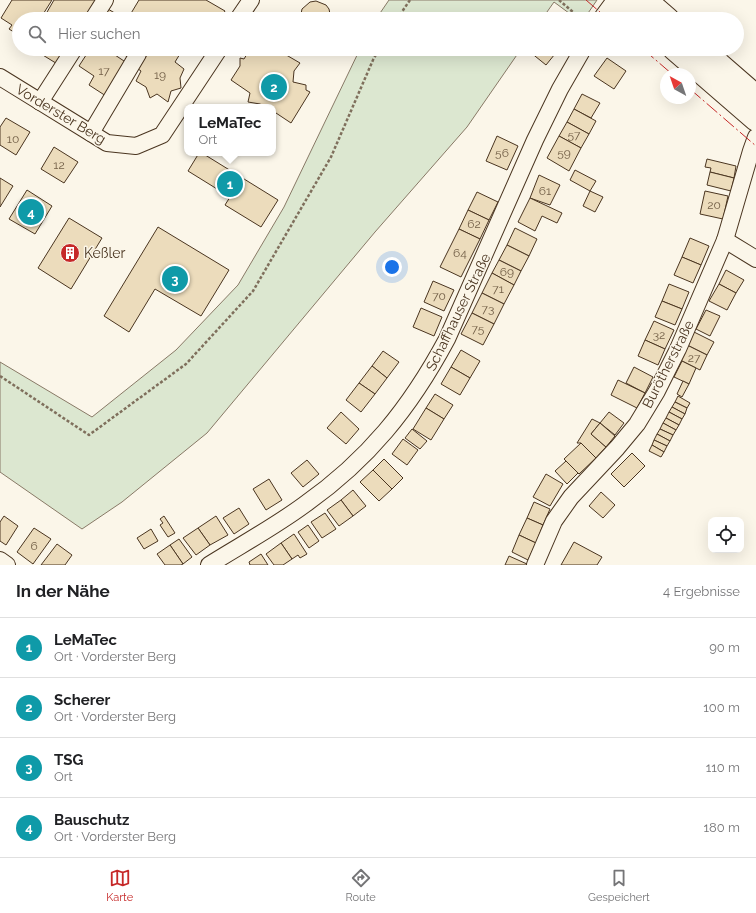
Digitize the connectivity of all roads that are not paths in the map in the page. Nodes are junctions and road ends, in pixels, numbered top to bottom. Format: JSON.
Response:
{"nodes":[{"id":1,"x":105,"y":0,"type":"edge"},
{"id":2,"x":251,"y":0,"type":"edge"},
{"id":3,"x":615,"y":0,"type":"edge"},
{"id":4,"x":619,"y":0,"type":"edge"},
{"id":5,"x":646,"y":0,"type":"edge"},
{"id":6,"x":97,"y":12,"type":"edge"},
{"id":7,"x":243,"y":12,"type":"edge"},
{"id":8,"x":606,"y":12,"type":"edge"},
{"id":9,"x":632,"y":12,"type":"edge"},
{"id":10,"x":660,"y":12,"type":"edge"},
{"id":11,"x":70,"y":56,"type":"edge"},
{"id":12,"x":137,"y":56,"type":"edge"},
{"id":13,"x":213,"y":56,"type":"edge"},
{"id":14,"x":579,"y":56,"type":"edge"},
{"id":15,"x":682,"y":56,"type":"edge"},
{"id":16,"x":710,"y":56,"type":"edge"},
{"id":17,"x":0,"y":77,"type":"edge"},
{"id":18,"x":756,"y":96,"type":"edge"},
{"id":19,"x":40,"y":102,"type":"junction"},
{"id":20,"x":756,"y":120,"type":"edge"},
{"id":21,"x":91,"y":133,"type":"junction"},
{"id":22,"x":756,"y":137,"type":"edge"},
{"id":23,"x":726,"y":240,"type":"junction"},
{"id":24,"x":756,"y":259,"type":"edge"},
{"id":25,"x":0,"y":560,"type":"edge"},
{"id":26,"x":7,"y":565,"type":"edge"},
{"id":27,"x":209,"y":565,"type":"edge"},
{"id":28,"x":535,"y":565,"type":"edge"}],
"edges":[{"from":1,"to":6,"type":"street"},
{"from":2,"to":7,"type":"street"},
{"from":3,"to":8,"type":"street"},
{"from":4,"to":9,"type":"highway"},
{"from":5,"to":10,"type":"highway"},
{"from":11,"to":19,"type":"street"},
{"from":12,"to":21,"type":"street"},
{"from":13,"to":21,"type":"street","name":"Vorderster Berg"},
{"from":14,"to":27,"type":"street","name":"Schaffhauser Straße"},
{"from":15,"to":20,"type":"highway"},
{"from":16,"to":18,"type":"highway"},
{"from":17,"to":19,"type":"street","name":"Vorderster Berg"},
{"from":19,"to":21,"type":"street","name":"Vorderster Berg"},
{"from":22,"to":23,"type":"street","name":"Burötherstraße"},
{"from":23,"to":24,"type":"street"},
{"from":23,"to":28,"type":"street","name":"Burötherstraße"},
{"from":25,"to":26,"type":"street"}]}
